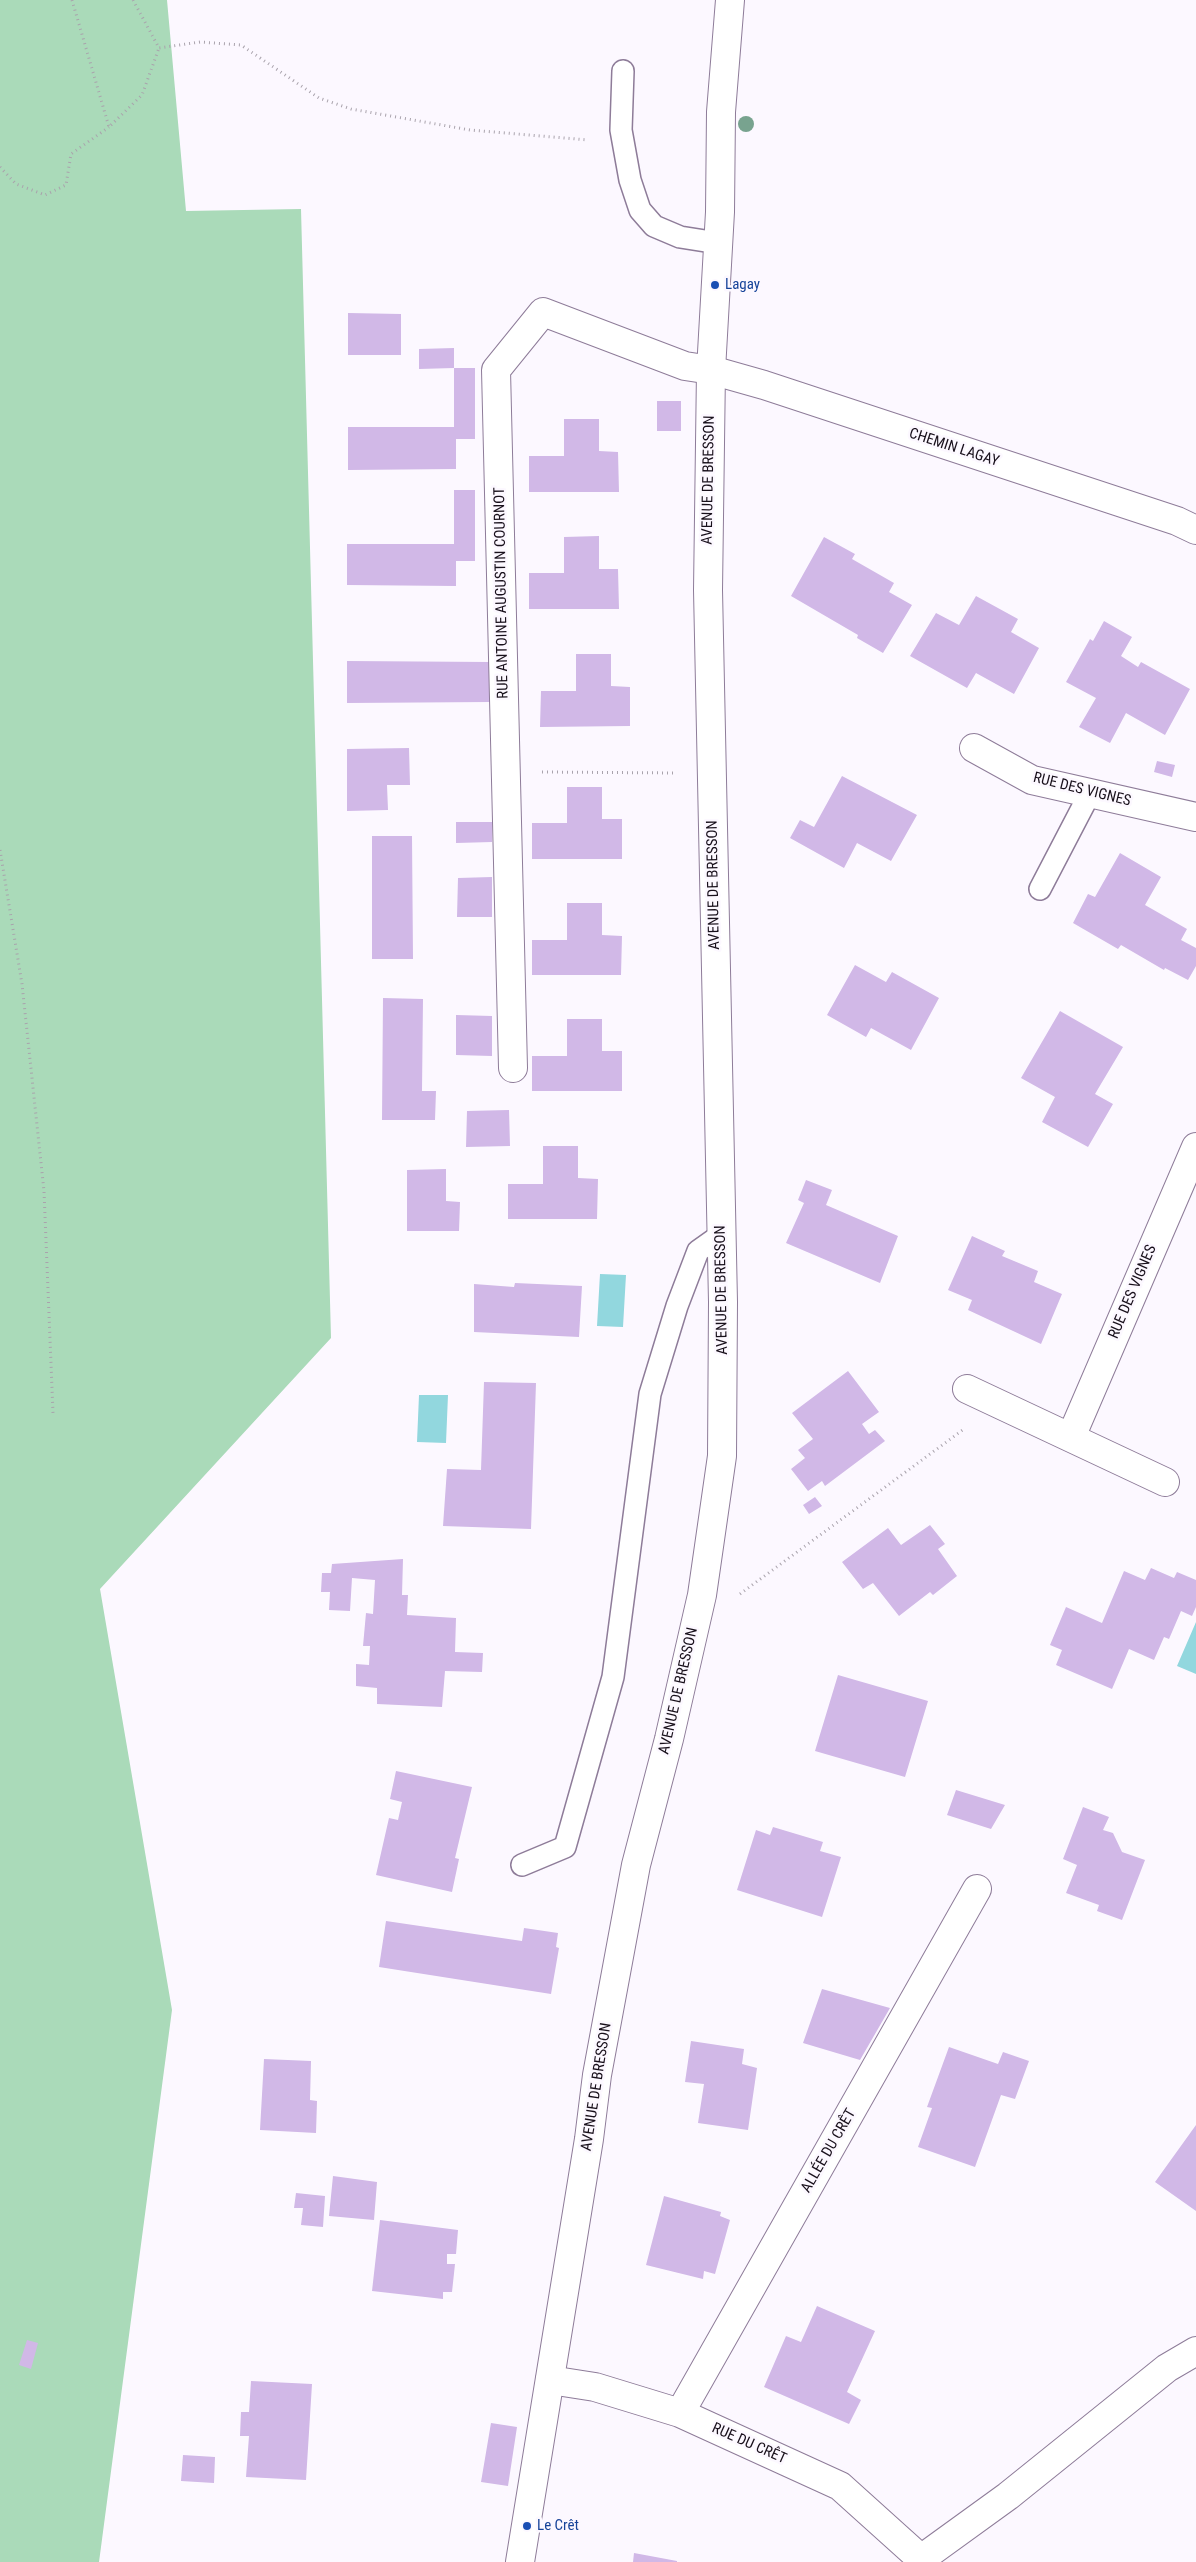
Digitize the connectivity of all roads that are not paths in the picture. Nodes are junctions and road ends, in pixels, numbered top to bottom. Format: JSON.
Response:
{"nodes":[{"id":1,"x":730,"y":0,"type":"edge"},
{"id":2,"x":623,"y":71,"type":"dead end"},
{"id":3,"x":718,"y":243,"type":"junction"},
{"id":4,"x":710,"y":370,"type":"junction"},
{"id":5,"x":1196,"y":530,"type":"edge"},
{"id":6,"x":974,"y":748,"type":"dead end"},
{"id":7,"x":1090,"y":793,"type":"junction"},
{"id":8,"x":1196,"y":817,"type":"edge"},
{"id":9,"x":1040,"y":889,"type":"dead end"},
{"id":10,"x":513,"y":1068,"type":"dead end"},
{"id":11,"x":1196,"y":1147,"type":"edge"},
{"id":12,"x":722,"y":1234,"type":"junction"},
{"id":13,"x":967,"y":1389,"type":"dead end"},
{"id":14,"x":1070,"y":1437,"type":"junction"},
{"id":15,"x":1166,"y":1482,"type":"dead end"},
{"id":16,"x":522,"y":1865,"type":"dead end"},
{"id":17,"x":977,"y":1889,"type":"dead end"},
{"id":18,"x":1196,"y":2351,"type":"edge"},
{"id":19,"x":550,"y":2380,"type":"junction"},
{"id":20,"x":680,"y":2413,"type":"junction"},
{"id":21,"x":920,"y":2560,"type":"edge"},
{"id":22,"x":520,"y":2562,"type":"edge"}],
"edges":[{"from":1,"to":3,"type":"street","name":"AVENUE DE BRESSON"},
{"from":2,"to":3,"type":"lane"},
{"from":3,"to":4,"type":"street","name":"AVENUE DE BRESSON"},
{"from":4,"to":5,"type":"street","name":"CHEMIN LAGAY"},
{"from":4,"to":10,"type":"street","name":"RUE ANTOINE AUGUSTIN COURNOT"},
{"from":4,"to":12,"type":"street","name":"AVENUE DE BRESSON"},
{"from":6,"to":7,"type":"street","name":"RUE DES VIGNES"},
{"from":7,"to":8,"type":"street","name":"RUE DES VIGNES"},
{"from":7,"to":9,"type":"lane"},
{"from":11,"to":14,"type":"street","name":"RUE DES VIGNES"},
{"from":12,"to":16,"type":"lane"},
{"from":12,"to":19,"type":"street","name":"AVENUE DE BRESSON"},
{"from":13,"to":14,"type":"street"},
{"from":14,"to":15,"type":"street"},
{"from":17,"to":20,"type":"street","name":"ALLÉE DU CRÊT"},
{"from":18,"to":21,"type":"street","name":"RUE DU CRÊT"},
{"from":19,"to":20,"type":"street","name":"RUE DU CRÊT"},
{"from":19,"to":22,"type":"street","name":"AVENUE DE BRESSON"},
{"from":20,"to":21,"type":"street","name":"RUE DU CRÊT"}]}
